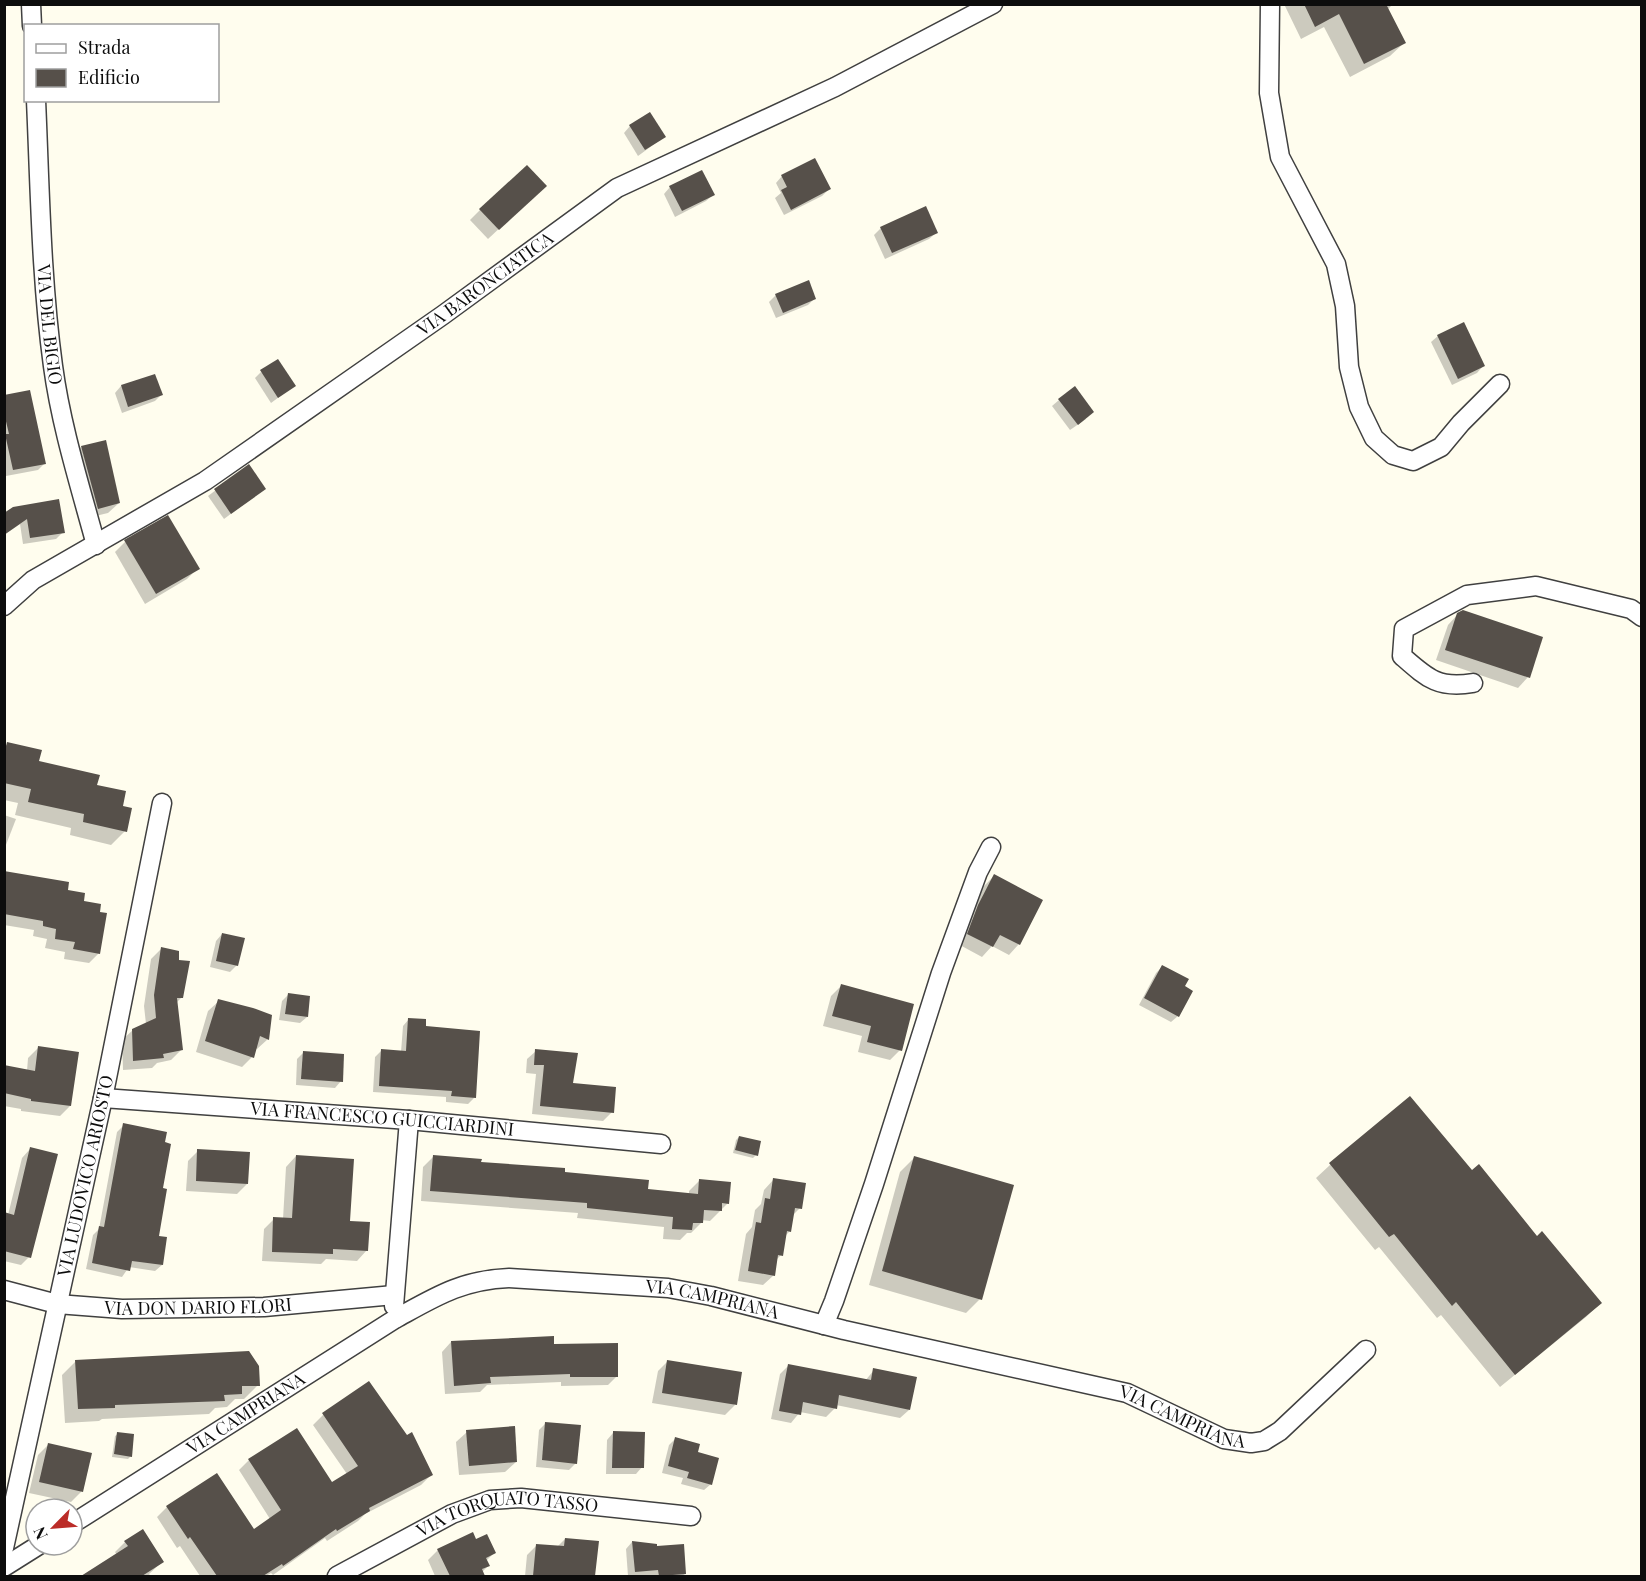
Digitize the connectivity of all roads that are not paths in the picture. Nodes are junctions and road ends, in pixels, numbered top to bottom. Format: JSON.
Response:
{"nodes":[{"id":1,"x":31,"y":4,"type":"edge"},
{"id":2,"x":993,"y":4,"type":"edge"},
{"id":3,"x":1270,"y":4,"type":"edge"},
{"id":4,"x":32,"y":24,"type":"edge"},
{"id":5,"x":36,"y":102,"type":"edge"},
{"id":6,"x":1500,"y":384,"type":"dead end"},
{"id":7,"x":96,"y":544,"type":"junction"},
{"id":8,"x":4,"y":606,"type":"edge"},
{"id":9,"x":1641,"y":617,"type":"edge"},
{"id":10,"x":1473,"y":683,"type":"dead end"},
{"id":11,"x":162,"y":803,"type":"dead end"},
{"id":12,"x":992,"y":847,"type":"dead end"},
{"id":13,"x":103,"y":1098,"type":"junction"},
{"id":14,"x":410,"y":1120,"type":"junction"},
{"id":15,"x":661,"y":1144,"type":"dead end"},
{"id":16,"x":4,"y":1290,"type":"edge"},
{"id":17,"x":394,"y":1295,"type":"junction"},
{"id":18,"x":57,"y":1304,"type":"junction"},
{"id":19,"x":395,"y":1319,"type":"junction"},
{"id":20,"x":824,"y":1324,"type":"junction"},
{"id":21,"x":1366,"y":1350,"type":"dead end"},
{"id":22,"x":84,"y":1516,"type":"edge"},
{"id":23,"x":691,"y":1516,"type":"dead end"},
{"id":24,"x":4,"y":1548,"type":"edge"},
{"id":25,"x":24,"y":1554,"type":"edge"},
{"id":26,"x":4,"y":1567,"type":"edge"},
{"id":27,"x":338,"y":1576,"type":"edge"}],
"edges":[{"from":1,"to":4,"type":"street"},
{"from":2,"to":7,"type":"street","name":"VIA BARONCIATICA"},
{"from":3,"to":6,"type":"street"},
{"from":5,"to":7,"type":"street","name":"VIA DEL BIGIO"},
{"from":7,"to":8,"type":"street","name":"VIA BARONCIATICA"},
{"from":9,"to":10,"type":"street"},
{"from":11,"to":13,"type":"street","name":"VIA LUDOVICO ARIOSTO"},
{"from":12,"to":20,"type":"street"},
{"from":13,"to":14,"type":"street","name":"VIA FRANCESCO GUICCIARDINI"},
{"from":13,"to":18,"type":"street","name":"VIA LUDOVICO ARIOSTO"},
{"from":14,"to":15,"type":"street","name":"VIA FRANCESCO GUICCIARDINI"},
{"from":14,"to":17,"type":"street"},
{"from":16,"to":18,"type":"street","name":"VIA DON DARIO FLORI"},
{"from":17,"to":18,"type":"street","name":"VIA DON DARIO FLORI"},
{"from":17,"to":19,"type":"street"},
{"from":18,"to":24,"type":"street","name":"VIA LUDOVICO ARIOSTO"},
{"from":19,"to":20,"type":"street","name":"VIA CAMPRIANA"},
{"from":19,"to":22,"type":"street","name":"VIA CAMPRIANA"},
{"from":20,"to":21,"type":"street","name":"VIA CAMPRIANA"},
{"from":23,"to":27,"type":"street","name":"VIA TORQUATO TASSO"},
{"from":25,"to":26,"type":"street"}]}
